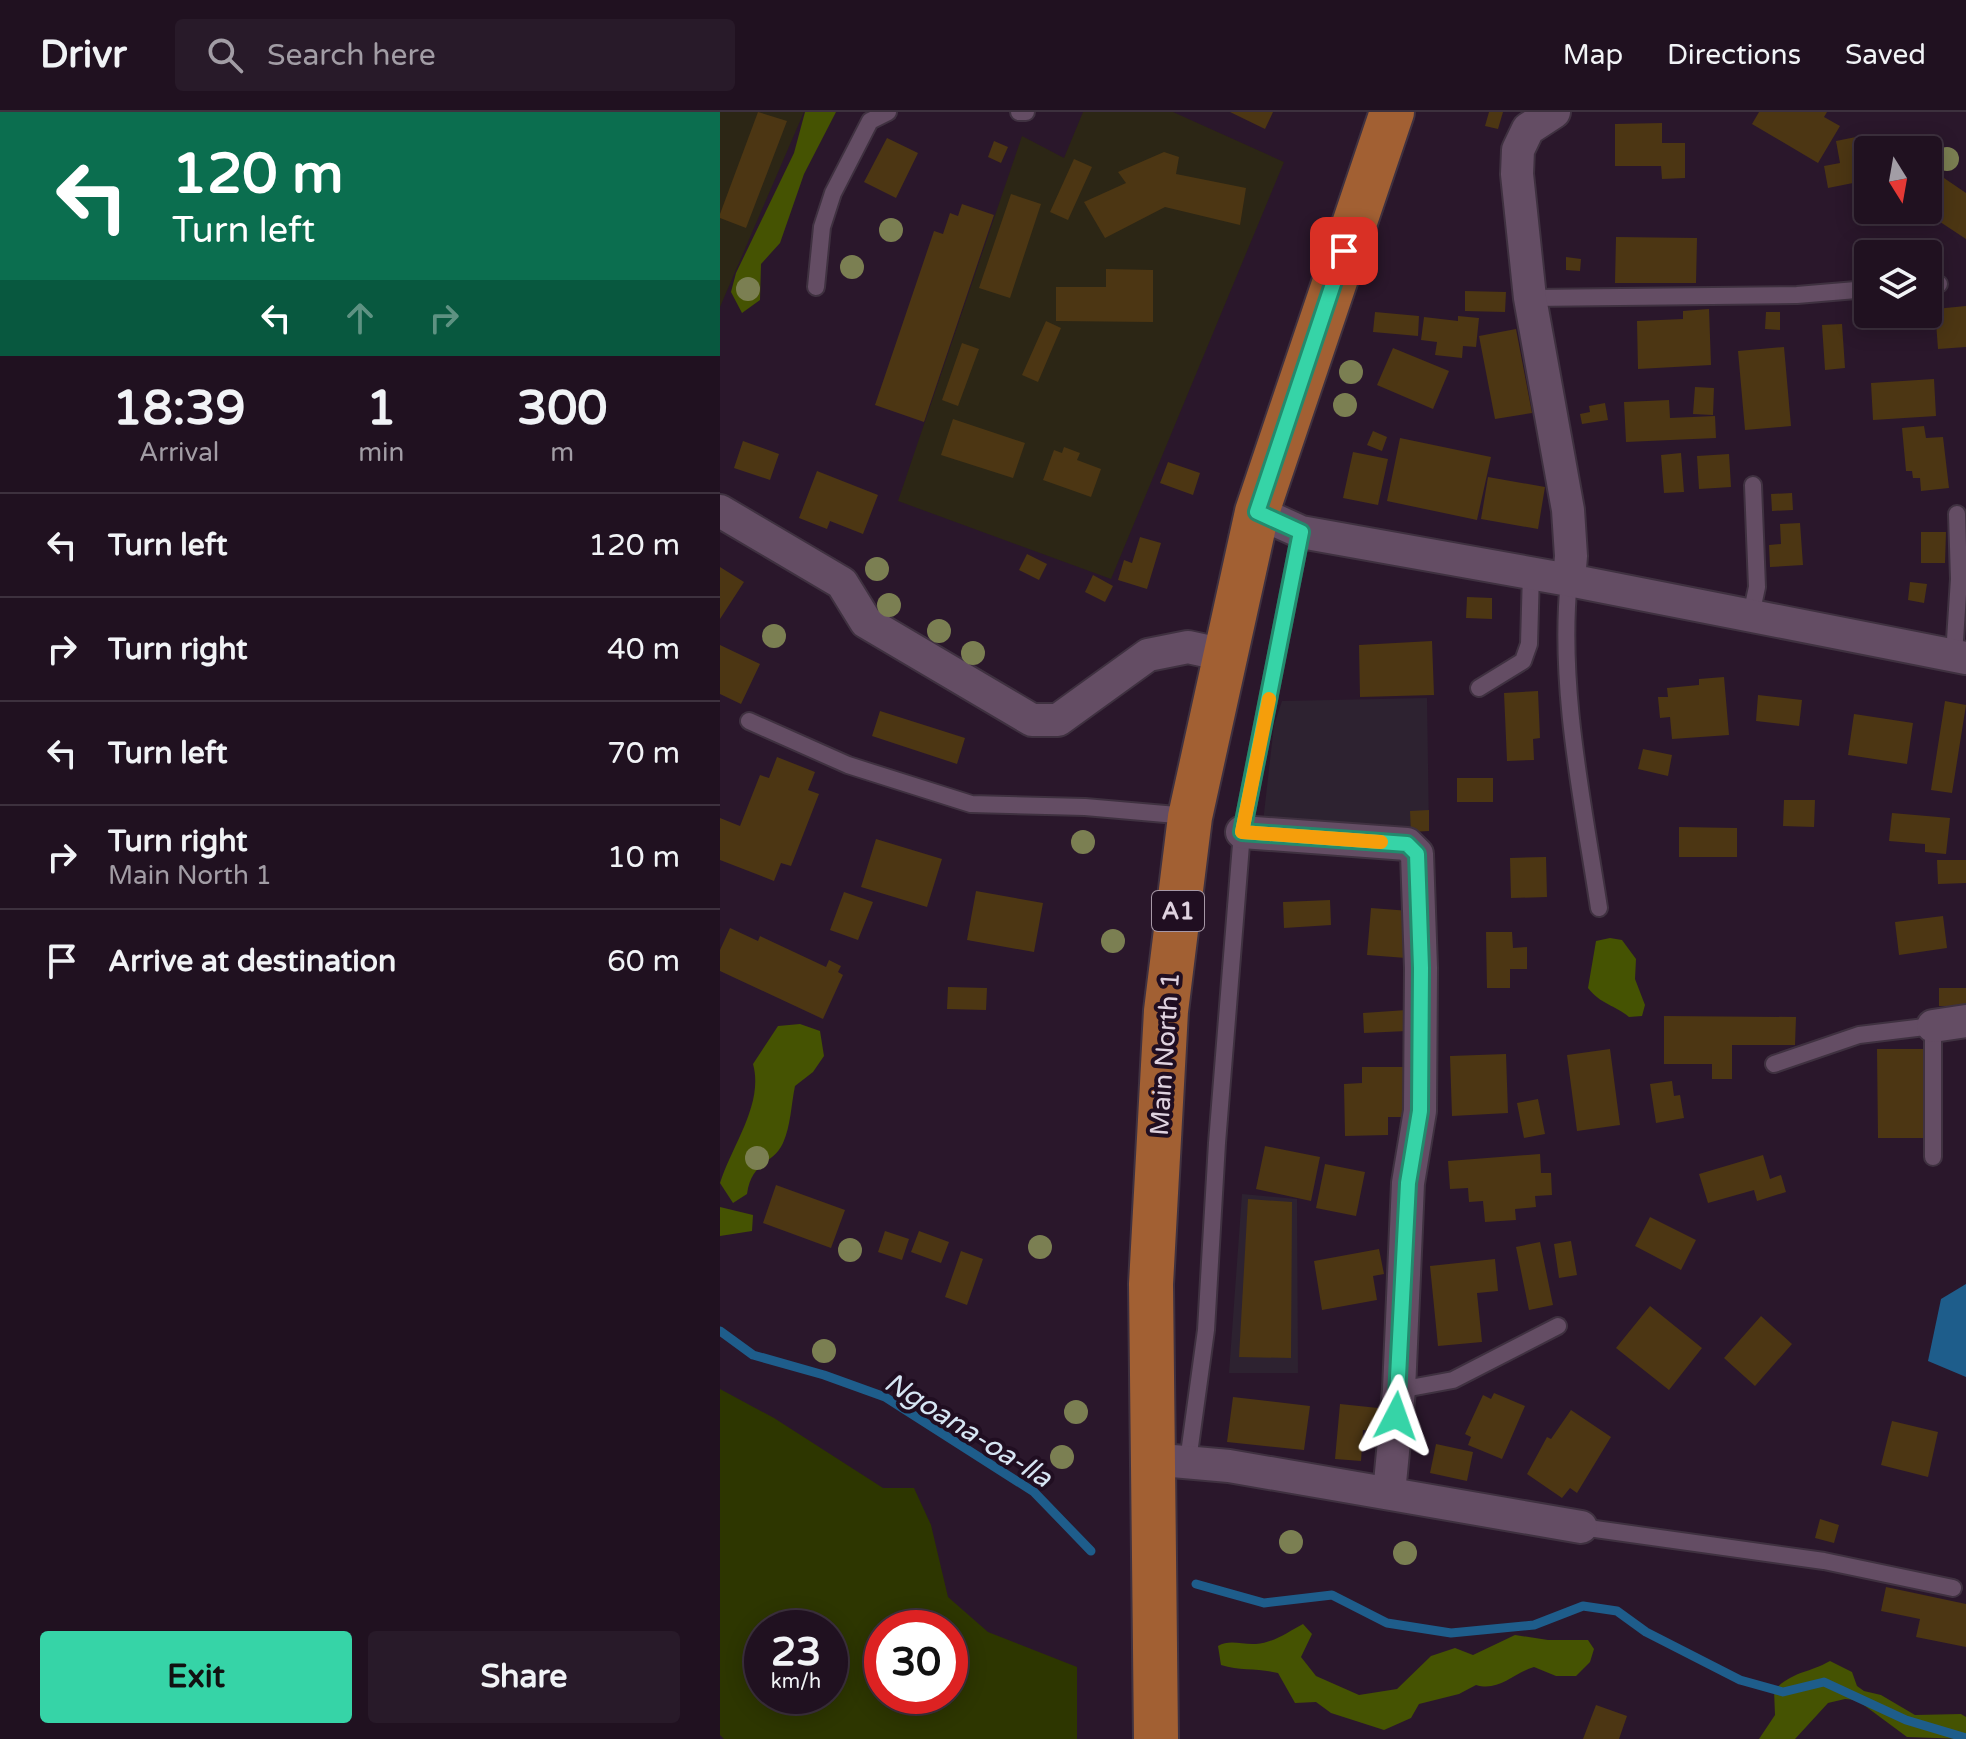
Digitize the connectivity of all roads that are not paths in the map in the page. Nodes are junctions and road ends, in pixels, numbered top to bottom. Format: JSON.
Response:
{"nodes":[{"id":1,"x":888,"y":112,"type":"edge"},
{"id":2,"x":1019,"y":112,"type":"edge"},
{"id":3,"x":1026,"y":112,"type":"edge"},
{"id":4,"x":1392,"y":112,"type":"edge"},
{"id":5,"x":1554,"y":112,"type":"edge"},
{"id":6,"x":816,"y":287,"type":"dead end"},
{"id":7,"x":1854,"y":290,"type":"edge"},
{"id":8,"x":1530,"y":298,"type":"junction"},
{"id":9,"x":1753,"y":485,"type":"dead end"},
{"id":10,"x":720,"y":511,"type":"edge"},
{"id":11,"x":1257,"y":512,"type":"junction"},
{"id":12,"x":1957,"y":514,"type":"dead end"},
{"id":13,"x":1301,"y":532,"type":"junction"},
{"id":14,"x":1531,"y":573,"type":"junction"},
{"id":15,"x":1569,"y":580,"type":"junction"},
{"id":16,"x":1751,"y":615,"type":"junction"},
{"id":17,"x":1225,"y":655,"type":"junction"},
{"id":18,"x":1960,"y":656,"type":"edge"},
{"id":19,"x":1479,"y":688,"type":"dead end"},
{"id":20,"x":749,"y":721,"type":"dead end"},
{"id":21,"x":1190,"y":817,"type":"junction"},
{"id":22,"x":1242,"y":832,"type":"junction"},
{"id":23,"x":1599,"y":908,"type":"dead end"},
{"id":24,"x":1966,"y":1021,"type":"edge"},
{"id":25,"x":1933,"y":1026,"type":"junction"},
{"id":26,"x":1774,"y":1064,"type":"dead end"},
{"id":27,"x":1933,"y":1157,"type":"dead end"},
{"id":28,"x":1558,"y":1326,"type":"dead end"},
{"id":29,"x":1399,"y":1390,"type":"junction"},
{"id":30,"x":1169,"y":1460,"type":"junction"},
{"id":31,"x":1389,"y":1493,"type":"junction"},
{"id":32,"x":1581,"y":1527,"type":"joint"},
{"id":33,"x":1953,"y":1588,"type":"dead end"},
{"id":34,"x":1156,"y":1739,"type":"edge"}],
"edges":[{"from":1,"to":6,"type":"lane"},
{"from":2,"to":3,"type":"lane"},
{"from":4,"to":11,"type":"main road","name":"Main North 1","number":"A1"},
{"from":5,"to":8,"type":"street"},
{"from":7,"to":8,"type":"lane"},
{"from":8,"to":15,"type":"street"},
{"from":9,"to":16,"type":"lane"},
{"from":10,"to":17,"type":"street"},
{"from":11,"to":13,"type":"street"},
{"from":11,"to":17,"type":"main road","name":"Main North 1","number":"A1"},
{"from":12,"to":18,"type":"lane"},
{"from":13,"to":14,"type":"street"},
{"from":13,"to":22,"type":"lane"},
{"from":14,"to":15,"type":"street"},
{"from":14,"to":19,"type":"lane"},
{"from":15,"to":16,"type":"street"},
{"from":15,"to":23,"type":"lane"},
{"from":16,"to":18,"type":"street"},
{"from":17,"to":21,"type":"main road","name":"Main North 1","number":"A1"},
{"from":20,"to":21,"type":"lane"},
{"from":21,"to":30,"type":"main road","name":"Main North 1","number":"A1"},
{"from":22,"to":29,"type":"street"},
{"from":22,"to":30,"type":"lane"},
{"from":24,"to":25,"type":"street"},
{"from":25,"to":26,"type":"lane"},
{"from":25,"to":27,"type":"lane"},
{"from":28,"to":29,"type":"lane"},
{"from":29,"to":31,"type":"street"},
{"from":30,"to":31,"type":"street"},
{"from":30,"to":34,"type":"main road","name":"Main North 1","number":"A1"},
{"from":31,"to":32,"type":"street"},
{"from":32,"to":33,"type":"lane"}]}
